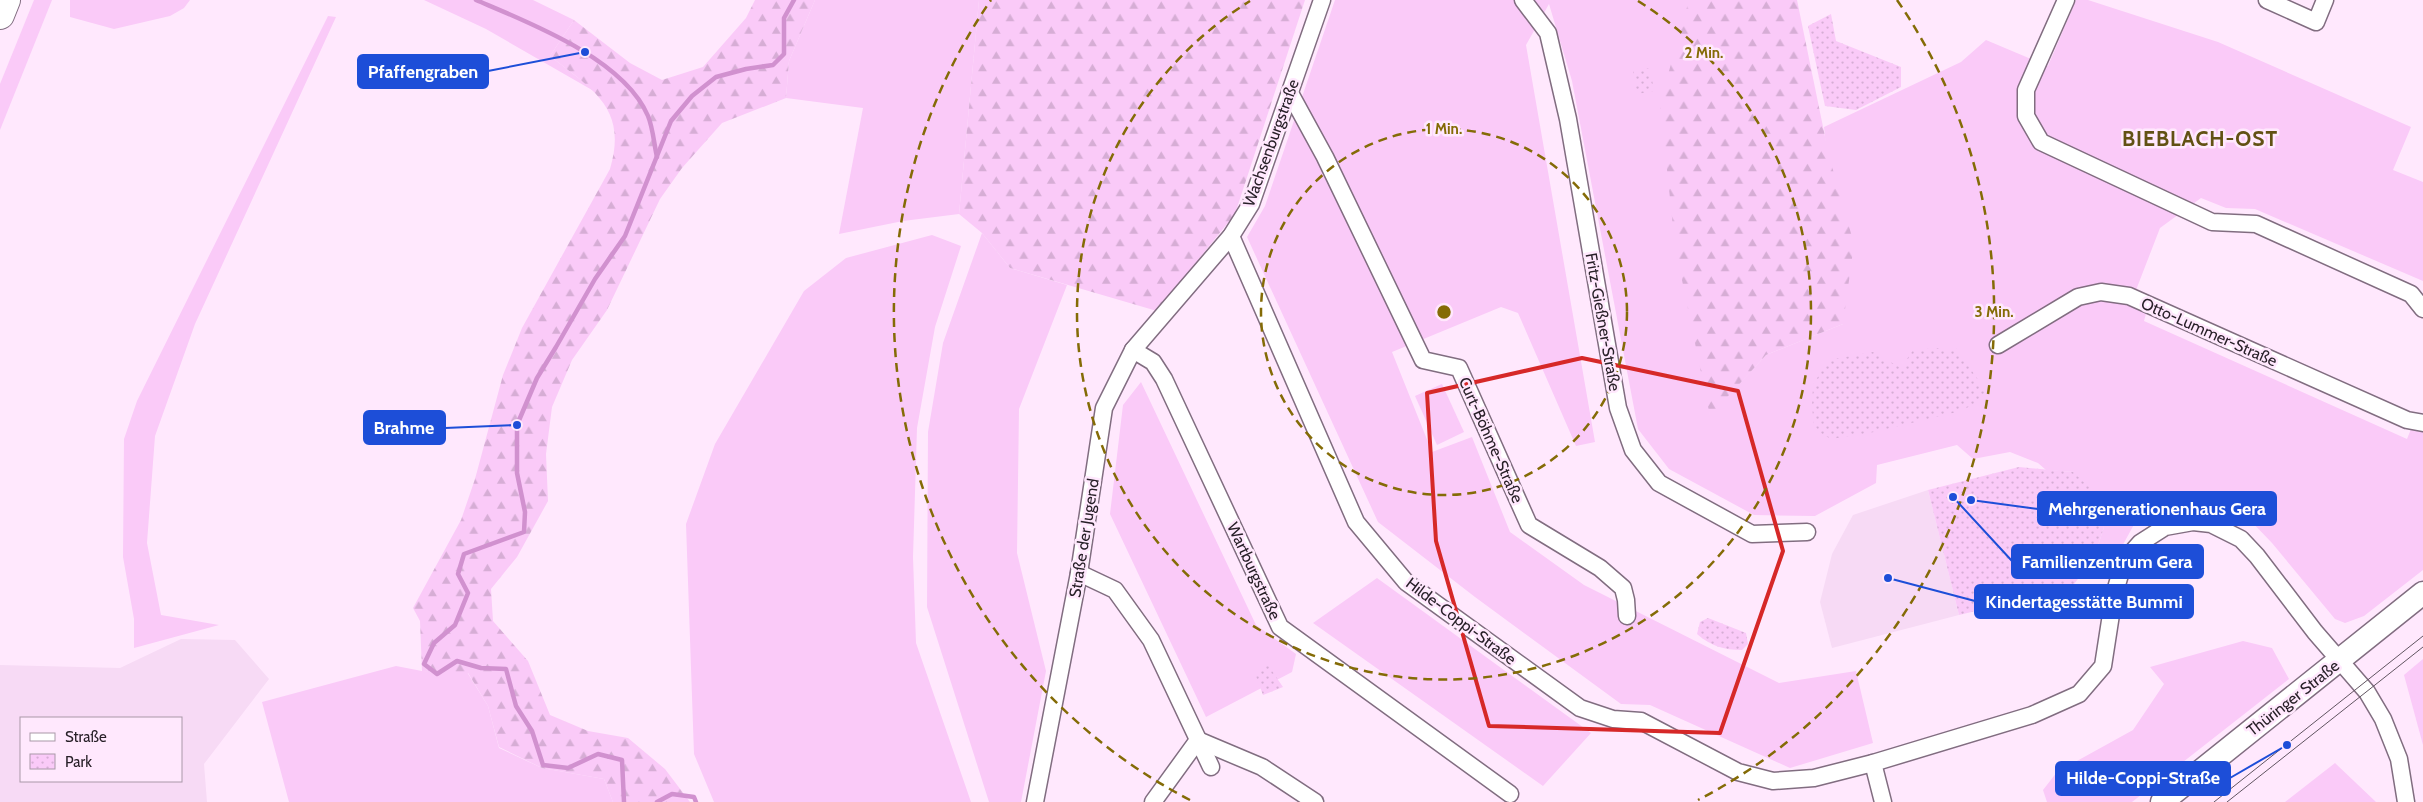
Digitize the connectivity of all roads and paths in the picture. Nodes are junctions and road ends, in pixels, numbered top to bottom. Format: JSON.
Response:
{"nodes":[{"id":1,"x":6,"y":0,"type":"edge"},
{"id":2,"x":1322,"y":0,"type":"edge"},
{"id":3,"x":1523,"y":0,"type":"edge"},
{"id":4,"x":2066,"y":0,"type":"edge"},
{"id":5,"x":2267,"y":0,"type":"edge"},
{"id":6,"x":2325,"y":0,"type":"edge"},
{"id":7,"x":0,"y":15,"type":"edge"},
{"id":8,"x":1290,"y":93,"type":"junction"},
{"id":9,"x":1231,"y":236,"type":"junction"},
{"id":10,"x":1179,"y":296,"type":"joint"},
{"id":11,"x":2423,"y":309,"type":"edge"},
{"id":12,"x":1998,"y":345,"type":"dead end"},
{"id":13,"x":1132,"y":350,"type":"junction"},
{"id":14,"x":2423,"y":423,"type":"edge"},
{"id":15,"x":1807,"y":532,"type":"dead end"},
{"id":16,"x":1079,"y":573,"type":"junction"},
{"id":17,"x":2423,"y":593,"type":"edge"},
{"id":18,"x":1626,"y":616,"type":"dead end"},
{"id":19,"x":2340,"y":660,"type":"junction"},
{"id":20,"x":1198,"y":740,"type":"junction"},
{"id":21,"x":1873,"y":763,"type":"junction"},
{"id":22,"x":1211,"y":768,"type":"dead end"},
{"id":23,"x":1510,"y":794,"type":"dead end"},
{"id":24,"x":1035,"y":802,"type":"edge"},
{"id":25,"x":1153,"y":802,"type":"edge"},
{"id":26,"x":1315,"y":802,"type":"edge"},
{"id":27,"x":1883,"y":802,"type":"edge"},
{"id":28,"x":2162,"y":802,"type":"edge"},
{"id":29,"x":2406,"y":802,"type":"edge"}],
"edges":[{"from":1,"to":7,"type":"highway"},
{"from":2,"to":8,"type":"street","name":"Wachsenburgstraße"},
{"from":3,"to":15,"type":"street","name":"Fritz-Gießner-Straße"},
{"from":4,"to":11,"type":"street"},
{"from":5,"to":6,"type":"street"},
{"from":8,"to":9,"type":"street","name":"Wachsenburgstraße"},
{"from":8,"to":18,"type":"street","name":"Curt-Böhme-Straße"},
{"from":9,"to":10,"type":"street","name":"Wachsenburgstraße"},
{"from":9,"to":21,"type":"street","name":"Hilde-Coppi-Straße"},
{"from":10,"to":13,"type":"street","name":"Straße der Jugend"},
{"from":12,"to":14,"type":"street","name":"Otto-Lummer-Straße"},
{"from":13,"to":16,"type":"street","name":"Straße der Jugend"},
{"from":13,"to":23,"type":"street","name":"Wartburgstraße"},
{"from":16,"to":20,"type":"street"},
{"from":16,"to":24,"type":"street","name":"Straße der Jugend"},
{"from":17,"to":19,"type":"main road","name":"Thüringer Straße"},
{"from":19,"to":21,"type":"street","name":"Hilde-Coppi-Straße"},
{"from":19,"to":28,"type":"main road","name":"Thüringer Straße"},
{"from":19,"to":29,"type":"street","name":"Hilde-Coppi-Straße"},
{"from":20,"to":22,"type":"street"},
{"from":20,"to":25,"type":"street"},
{"from":20,"to":26,"type":"street"},
{"from":21,"to":27,"type":"street"}]}
